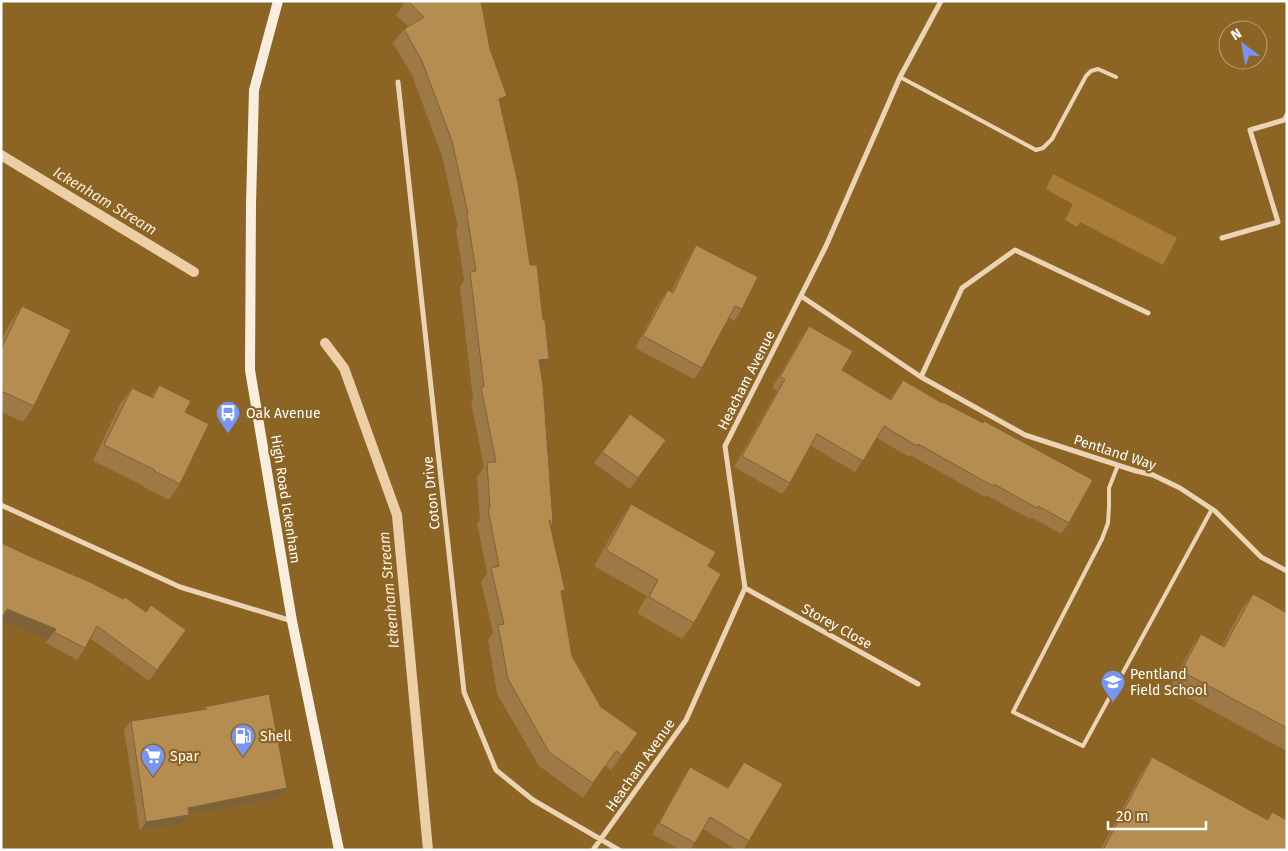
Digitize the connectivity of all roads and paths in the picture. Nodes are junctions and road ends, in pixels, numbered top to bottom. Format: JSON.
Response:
{"nodes":[{"id":1,"x":278,"y":1,"type":"edge"},
{"id":2,"x":941,"y":1,"type":"edge"},
{"id":3,"x":900,"y":77,"type":"junction"},
{"id":4,"x":1116,"y":77,"type":"dead end"},
{"id":5,"x":398,"y":82,"type":"dead end"},
{"id":6,"x":1287,"y":115,"type":"edge"},
{"id":7,"x":1222,"y":238,"type":"dead end"},
{"id":8,"x":800,"y":296,"type":"junction"},
{"id":9,"x":1148,"y":313,"type":"dead end"},
{"id":10,"x":922,"y":377,"type":"junction"},
{"id":11,"x":1118,"y":465,"type":"junction"},
{"id":12,"x":1,"y":505,"type":"edge"},
{"id":13,"x":1212,"y":509,"type":"junction"},
{"id":14,"x":1287,"y":571,"type":"edge"},
{"id":15,"x":745,"y":588,"type":"junction"},
{"id":16,"x":292,"y":621,"type":"junction"},
{"id":17,"x":918,"y":684,"type":"dead end"},
{"id":18,"x":601,"y":840,"type":"junction"},
{"id":19,"x":339,"y":850,"type":"edge"},
{"id":20,"x":593,"y":850,"type":"edge"},
{"id":21,"x":619,"y":850,"type":"edge"}],
"edges":[{"from":1,"to":16,"type":"main road","name":"High Road Ickenham"},
{"from":2,"to":3,"type":"street","name":"Heacham Avenue"},
{"from":3,"to":4,"type":"lane"},
{"from":3,"to":8,"type":"street","name":"Heacham Avenue"},
{"from":5,"to":18,"type":"street","name":"Coton Drive"},
{"from":6,"to":7,"type":"street"},
{"from":8,"to":10,"type":"street","name":"Pentland Way"},
{"from":8,"to":15,"type":"street","name":"Heacham Avenue"},
{"from":9,"to":10,"type":"street"},
{"from":10,"to":11,"type":"street","name":"Pentland Way"},
{"from":11,"to":13,"type":"street","name":"Pentland Way"},
{"from":11,"to":13,"type":"lane"},
{"from":12,"to":16,"type":"street"},
{"from":13,"to":14,"type":"street","name":"Pentland Way"},
{"from":15,"to":17,"type":"street","name":"Storey Close"},
{"from":15,"to":18,"type":"street","name":"Heacham Avenue"},
{"from":16,"to":19,"type":"main road","name":"High Road Ickenham"},
{"from":18,"to":20,"type":"street","name":"Heacham Avenue"},
{"from":18,"to":21,"type":"street","name":"Coton Drive"}]}
